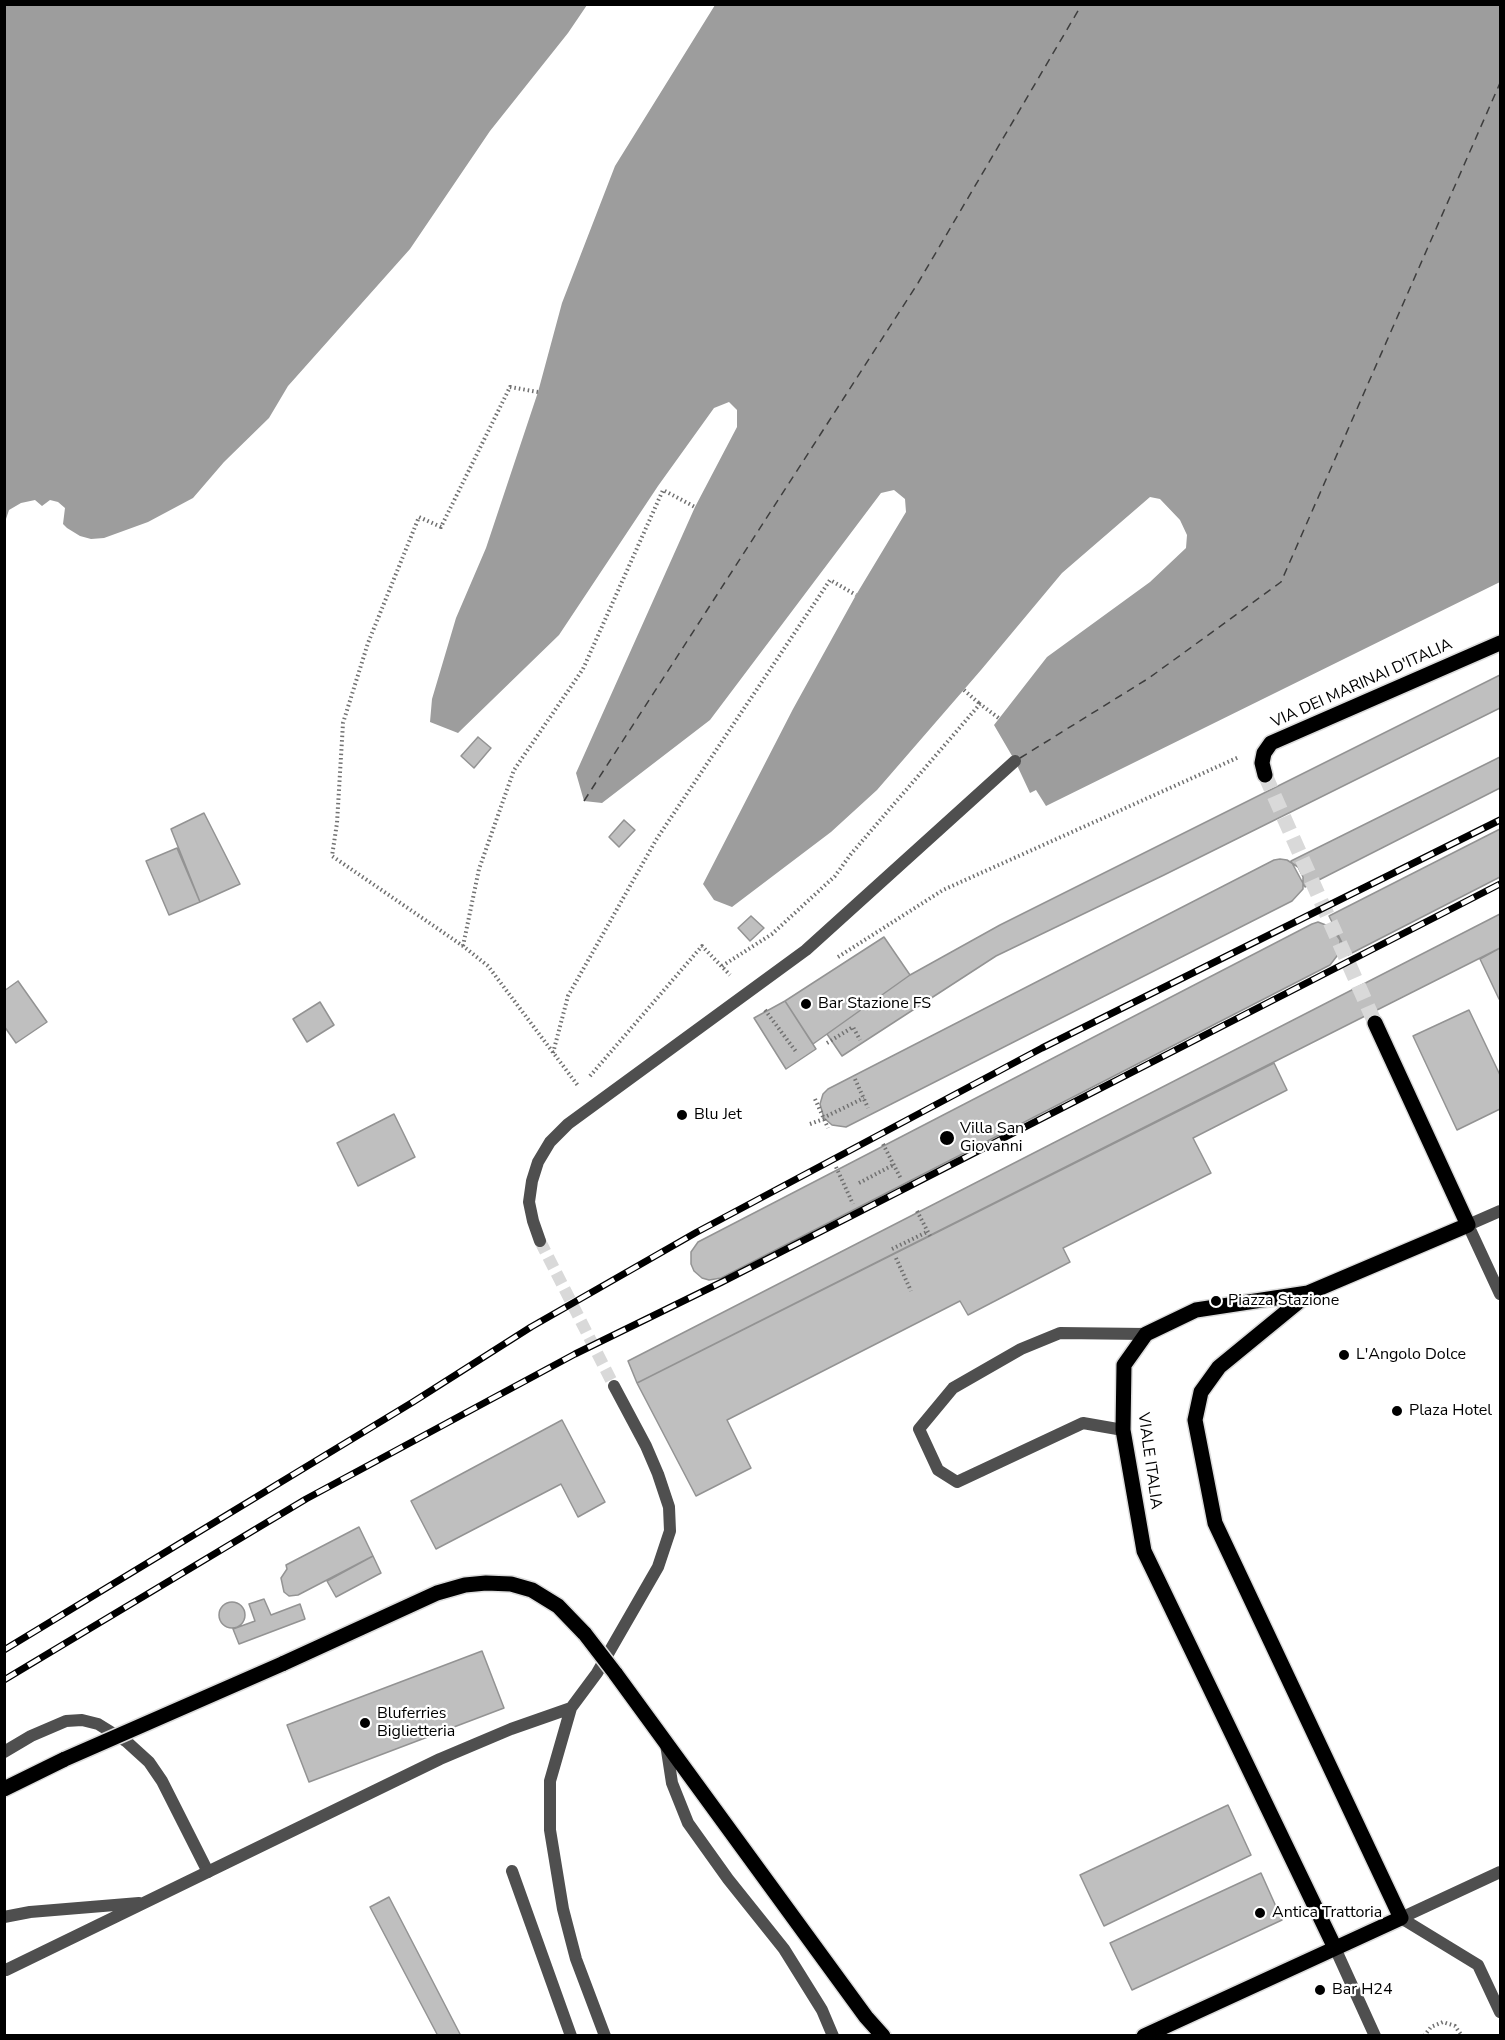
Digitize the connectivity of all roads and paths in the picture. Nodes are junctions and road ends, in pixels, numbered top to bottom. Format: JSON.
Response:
{"nodes":[{"id":1,"x":538,"y":392,"type":"dead end"},
{"id":2,"x":695,"y":507,"type":"dead end"},
{"id":3,"x":856,"y":595,"type":"dead end"},
{"id":4,"x":1500,"y":643,"type":"edge"},
{"id":5,"x":964,"y":690,"type":"dead end"},
{"id":6,"x":980,"y":704,"type":"junction"},
{"id":7,"x":1000,"y":719,"type":"dead end"},
{"id":8,"x":1271,"y":743,"type":"junction"},
{"id":9,"x":1015,"y":761,"type":"dead end"},
{"id":10,"x":1265,"y":776,"type":"tunnel mouth"},
{"id":11,"x":463,"y":946,"type":"junction"},
{"id":12,"x":832,"y":961,"type":"dead end"},
{"id":13,"x":722,"y":966,"type":"junction"},
{"id":14,"x":747,"y":991,"type":"junction"},
{"id":15,"x":761,"y":1006,"type":"dead end"},
{"id":16,"x":1375,"y":1023,"type":"tunnel mouth"},
{"id":17,"x":860,"y":1040,"type":"dead end"},
{"id":18,"x":827,"y":1043,"type":"dead end"},
{"id":19,"x":797,"y":1053,"type":"dead end"},
{"id":20,"x":553,"y":1054,"type":"junction"},
{"id":21,"x":855,"y":1078,"type":"dead end"},
{"id":22,"x":864,"y":1098,"type":"junction"},
{"id":23,"x":815,"y":1099,"type":"dead end"},
{"id":24,"x":868,"y":1108,"type":"dead end"},
{"id":25,"x":825,"y":1118,"type":"junction"},
{"id":26,"x":810,"y":1124,"type":"dead end"},
{"id":27,"x":828,"y":1128,"type":"dead end"},
{"id":28,"x":883,"y":1144,"type":"dead end"},
{"id":29,"x":893,"y":1165,"type":"junction"},
{"id":30,"x":836,"y":1167,"type":"dead end"},
{"id":31,"x":901,"y":1179,"type":"dead end"},
{"id":32,"x":859,"y":1183,"type":"dead end"},
{"id":33,"x":853,"y":1203,"type":"dead end"},
{"id":34,"x":917,"y":1211,"type":"dead end"},
{"id":35,"x":1500,"y":1211,"type":"edge"},
{"id":36,"x":1468,"y":1225,"type":"junction"},
{"id":37,"x":540,"y":1241,"type":"tunnel mouth"},
{"id":38,"x":892,"y":1249,"type":"dead end"},
{"id":39,"x":896,"y":1258,"type":"dead end"},
{"id":40,"x":911,"y":1291,"type":"dead end"},
{"id":41,"x":1308,"y":1293,"type":"junction"},
{"id":42,"x":1500,"y":1294,"type":"edge"},
{"id":43,"x":1146,"y":1334,"type":"junction"},
{"id":44,"x":614,"y":1386,"type":"tunnel mouth"},
{"id":45,"x":1123,"y":1430,"type":"junction"},
{"id":46,"x":571,"y":1708,"type":"junction"},
{"id":47,"x":666,"y":1742,"type":"junction"},
{"id":48,"x":4,"y":1752,"type":"edge"},
{"id":49,"x":4,"y":1789,"type":"edge"},
{"id":50,"x":512,"y":1871,"type":"dead end"},
{"id":51,"x":208,"y":1872,"type":"junction"},
{"id":52,"x":1500,"y":1872,"type":"edge"},
{"id":53,"x":146,"y":1902,"type":"junction"},
{"id":54,"x":4,"y":1917,"type":"edge"},
{"id":55,"x":1401,"y":1918,"type":"junction"},
{"id":56,"x":1335,"y":1948,"type":"junction"},
{"id":57,"x":5,"y":1971,"type":"edge"},
{"id":58,"x":1500,"y":2012,"type":"edge"},
{"id":59,"x":571,"y":2036,"type":"edge"},
{"id":60,"x":605,"y":2036,"type":"edge"},
{"id":61,"x":833,"y":2036,"type":"edge"},
{"id":62,"x":884,"y":2036,"type":"edge"},
{"id":63,"x":1144,"y":2036,"type":"edge"},
{"id":64,"x":1375,"y":2036,"type":"edge"},
{"id":65,"x":1424,"y":2036,"type":"edge"},
{"id":66,"x":1461,"y":2036,"type":"edge"}],
"edges":[{"from":1,"to":11,"type":"path"},
{"from":2,"to":11,"type":"path"},
{"from":3,"to":20,"type":"path"},
{"from":4,"to":8,"type":"main road","name":"VIA DEI MARINAI D'ITALIA"},
{"from":5,"to":6,"type":"path"},
{"from":6,"to":7,"type":"path"},
{"from":6,"to":13,"type":"path"},
{"from":8,"to":10,"type":"main road","name":"VIA DEI MARINAI D'ITALIA"},
{"from":8,"to":12,"type":"path"},
{"from":9,"to":14,"type":"street"},
{"from":11,"to":20,"type":"path"},
{"from":13,"to":14,"type":"path"},
{"from":13,"to":20,"type":"path"},
{"from":14,"to":37,"type":"street"},
{"from":15,"to":19,"type":"path"},
{"from":16,"to":36,"type":"main road"},
{"from":17,"to":18,"type":"path"},
{"from":21,"to":22,"type":"path"},
{"from":22,"to":24,"type":"path"},
{"from":22,"to":25,"type":"path"},
{"from":23,"to":25,"type":"path"},
{"from":25,"to":26,"type":"path"},
{"from":25,"to":27,"type":"path"},
{"from":28,"to":29,"type":"path"},
{"from":29,"to":31,"type":"path"},
{"from":29,"to":32,"type":"path"},
{"from":30,"to":33,"type":"path"},
{"from":34,"to":38,"type":"path"},
{"from":35,"to":36,"type":"street"},
{"from":36,"to":41,"type":"main road"},
{"from":36,"to":42,"type":"street"},
{"from":39,"to":40,"type":"path"},
{"from":41,"to":43,"type":"main road","name":"VIALE ITALIA"},
{"from":41,"to":55,"type":"main road"},
{"from":43,"to":45,"type":"main road","name":"VIALE ITALIA"},
{"from":43,"to":45,"type":"street"},
{"from":44,"to":46,"type":"street"},
{"from":45,"to":56,"type":"main road","name":"VIALE ITALIA"},
{"from":46,"to":51,"type":"street"},
{"from":46,"to":60,"type":"street"},
{"from":47,"to":49,"type":"main road","bridge":true},
{"from":47,"to":61,"type":"street"},
{"from":47,"to":62,"type":"main road"},
{"from":48,"to":51,"type":"street"},
{"from":50,"to":59,"type":"street"},
{"from":51,"to":53,"type":"street"},
{"from":52,"to":55,"type":"street"},
{"from":53,"to":54,"type":"street"},
{"from":53,"to":57,"type":"street"},
{"from":55,"to":56,"type":"main road"},
{"from":55,"to":58,"type":"street"},
{"from":56,"to":63,"type":"main road"},
{"from":56,"to":64,"type":"street","name":"VIALE ITALIA"},
{"from":65,"to":66,"type":"path"}]}
